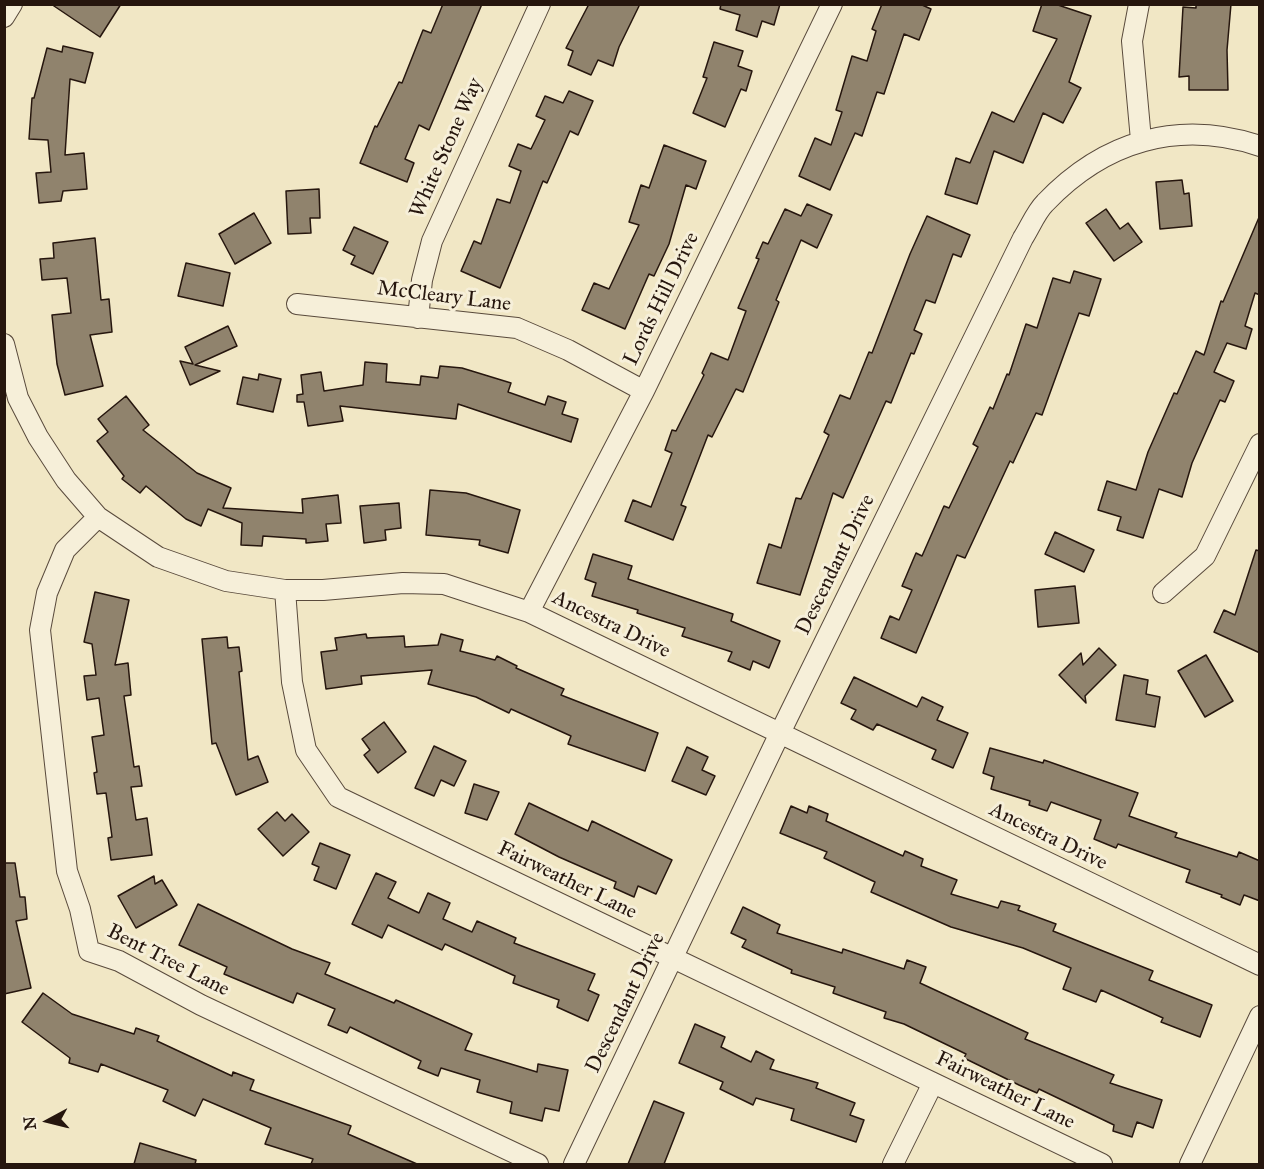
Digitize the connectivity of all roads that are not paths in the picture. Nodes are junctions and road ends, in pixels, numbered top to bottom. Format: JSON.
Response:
{"nodes":[{"id":1,"x":12,"y":4,"type":"edge"},
{"id":2,"x":540,"y":4,"type":"edge"},
{"id":3,"x":832,"y":4,"type":"edge"},
{"id":4,"x":1139,"y":4,"type":"edge"},
{"id":5,"x":4,"y":16,"type":"edge"},
{"id":6,"x":1141,"y":140,"type":"junction"},
{"id":7,"x":1260,"y":146,"type":"edge"},
{"id":8,"x":297,"y":304,"type":"dead end"},
{"id":9,"x":418,"y":318,"type":"junction"},
{"id":10,"x":4,"y":344,"type":"edge"},
{"id":11,"x":644,"y":391,"type":"junction"},
{"id":12,"x":1260,"y":444,"type":"edge"},
{"id":13,"x":98,"y":517,"type":"junction"},
{"id":14,"x":285,"y":590,"type":"junction"},
{"id":15,"x":1163,"y":593,"type":"dead end"},
{"id":16,"x":529,"y":612,"type":"junction"},
{"id":17,"x":779,"y":735,"type":"junction"},
{"id":18,"x":674,"y":960,"type":"junction"},
{"id":19,"x":1260,"y":965,"type":"edge"},
{"id":20,"x":1260,"y":1016,"type":"edge"},
{"id":21,"x":933,"y":1083,"type":"junction"},
{"id":22,"x":538,"y":1164,"type":"edge"},
{"id":23,"x":574,"y":1164,"type":"edge"},
{"id":24,"x":893,"y":1164,"type":"edge"},
{"id":25,"x":1102,"y":1164,"type":"edge"},
{"id":26,"x":1190,"y":1164,"type":"edge"}],
"edges":[{"from":1,"to":5,"type":"street"},
{"from":2,"to":9,"type":"street","name":"White Stone Way"},
{"from":3,"to":11,"type":"street","name":"Lords Hill Drive"},
{"from":4,"to":6,"type":"street"},
{"from":6,"to":7,"type":"street","name":"Descendant Drive"},
{"from":6,"to":17,"type":"street","name":"Descendant Drive"},
{"from":8,"to":9,"type":"street","name":"McCleary Lane"},
{"from":9,"to":11,"type":"street","name":"McCleary Lane"},
{"from":10,"to":13,"type":"street","name":"Ancestra Drive"},
{"from":11,"to":16,"type":"street","name":"Lords Hill Drive"},
{"from":12,"to":15,"type":"street"},
{"from":13,"to":14,"type":"street","name":"Ancestra Drive"},
{"from":13,"to":22,"type":"street","name":"Bent Tree Lane"},
{"from":14,"to":16,"type":"street","name":"Ancestra Drive"},
{"from":14,"to":18,"type":"street","name":"Fairweather Lane"},
{"from":16,"to":17,"type":"street","name":"Ancestra Drive"},
{"from":17,"to":18,"type":"street","name":"Descendant Drive"},
{"from":17,"to":19,"type":"street","name":"Ancestra Drive"},
{"from":18,"to":21,"type":"street","name":"Fairweather Lane"},
{"from":18,"to":23,"type":"street","name":"Descendant Drive"},
{"from":20,"to":26,"type":"street"},
{"from":21,"to":24,"type":"street"},
{"from":21,"to":25,"type":"street","name":"Fairweather Lane"}]}
